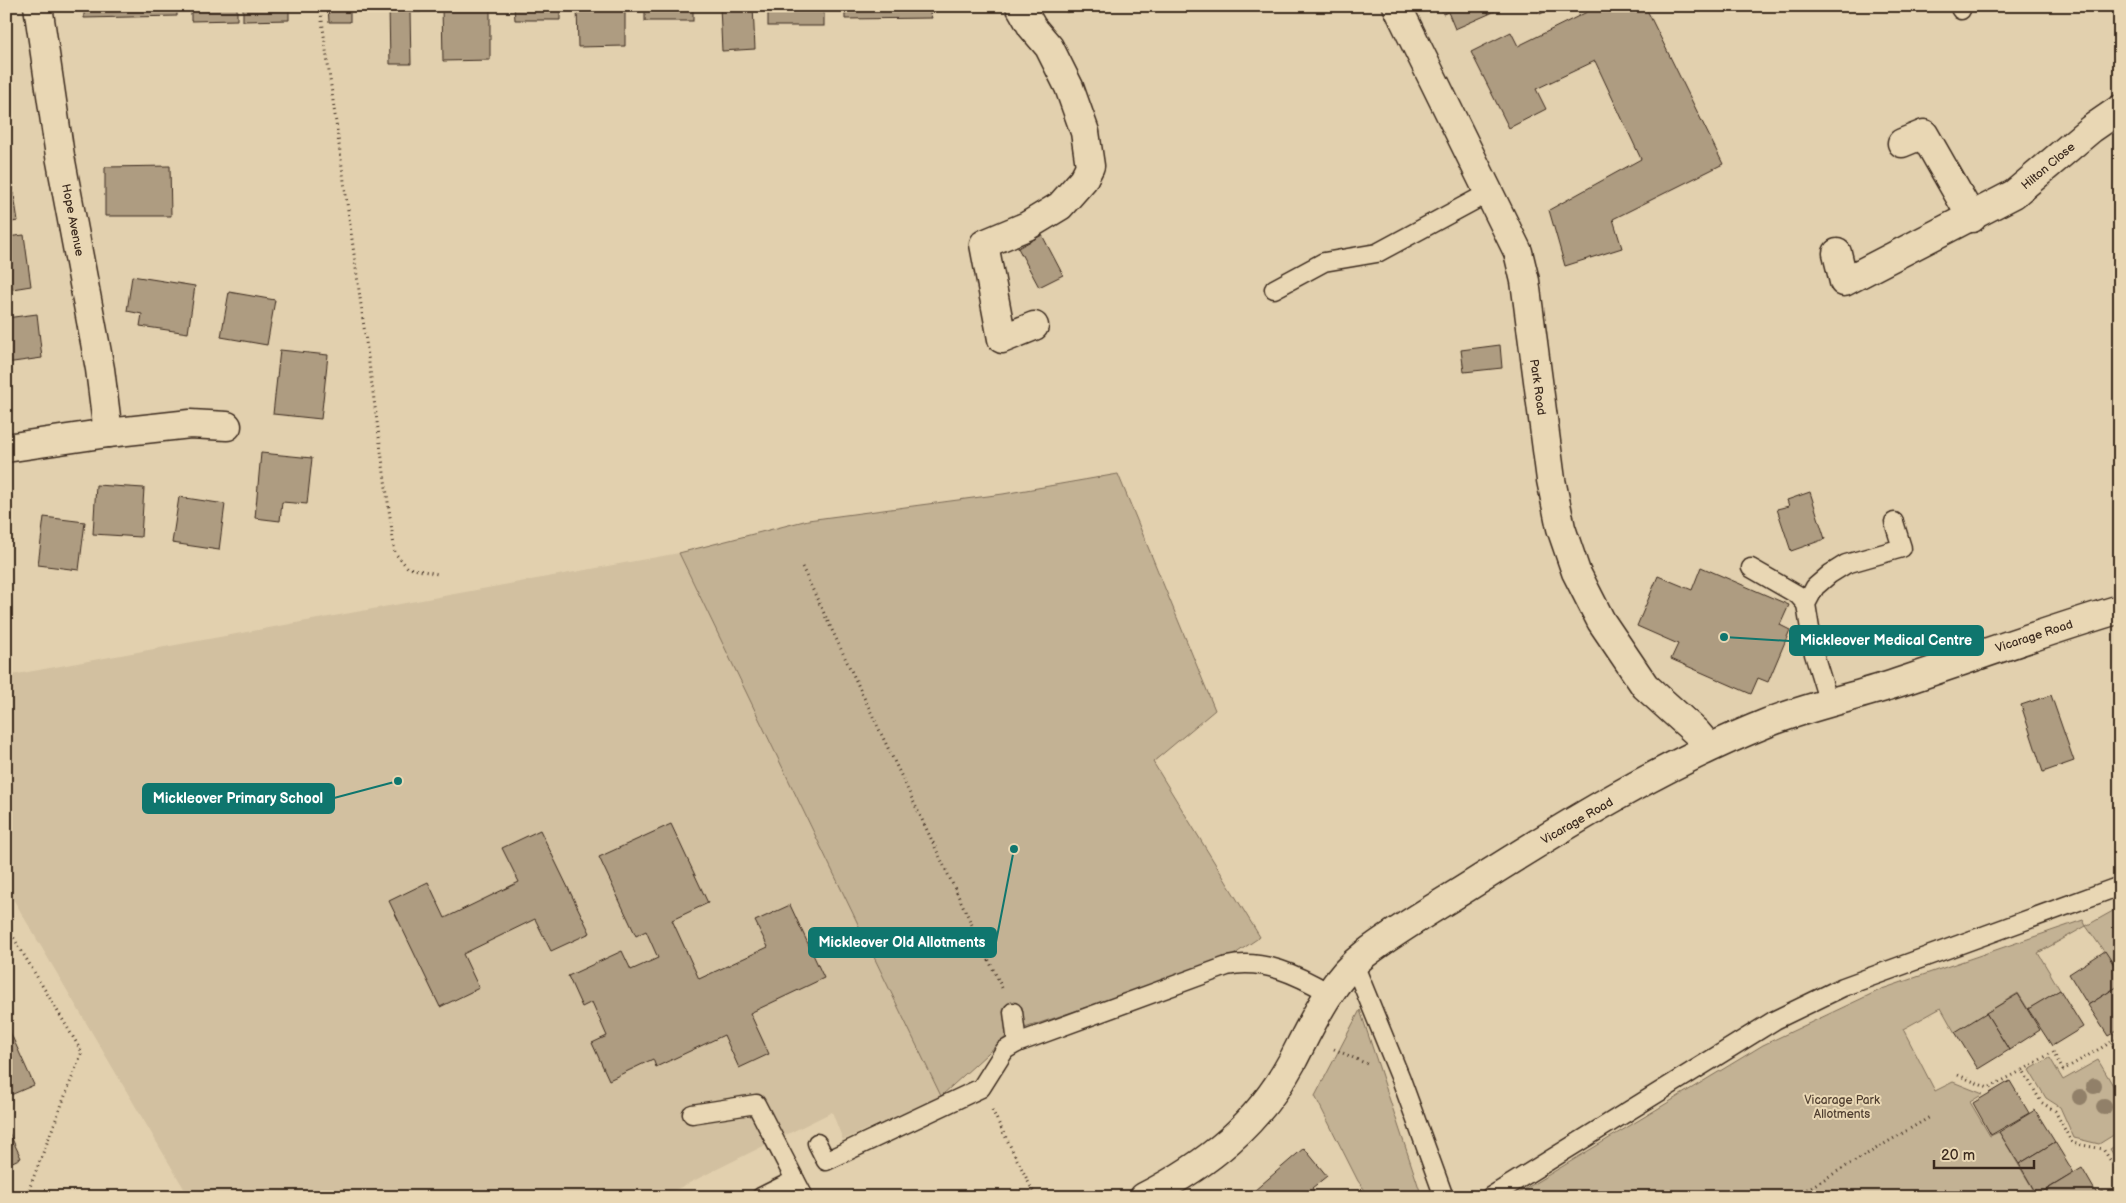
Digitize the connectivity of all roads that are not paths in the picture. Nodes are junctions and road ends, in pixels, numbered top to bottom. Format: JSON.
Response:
{"nodes":[{"id":1,"x":38,"y":6,"type":"edge"},
{"id":2,"x":1020,"y":6,"type":"edge"},
{"id":3,"x":1397,"y":6,"type":"edge"},
{"id":4,"x":2120,"y":109,"type":"edge"},
{"id":5,"x":1902,"y":143,"type":"dead end"},
{"id":6,"x":1490,"y":192,"type":"junction"},
{"id":7,"x":1972,"y":218,"type":"junction"},
{"id":8,"x":1837,"y":253,"type":"dead end"},
{"id":9,"x":1274,"y":289,"type":"dead end"},
{"id":10,"x":1034,"y":326,"type":"dead end"},
{"id":11,"x":227,"y":426,"type":"dead end"},
{"id":12,"x":108,"y":433,"type":"junction"},
{"id":13,"x":6,"y":448,"type":"edge"},
{"id":14,"x":1894,"y":522,"type":"dead end"},
{"id":15,"x":1751,"y":568,"type":"dead end"},
{"id":16,"x":1806,"y":604,"type":"junction"},
{"id":17,"x":2120,"y":609,"type":"edge"},
{"id":18,"x":1830,"y":703,"type":"junction"},
{"id":19,"x":1709,"y":747,"type":"junction"},
{"id":20,"x":2120,"y":886,"type":"edge"},
{"id":21,"x":1354,"y":964,"type":"junction"},
{"id":22,"x":1329,"y":994,"type":"junction"},
{"id":23,"x":1013,"y":1012,"type":"road end"},
{"id":24,"x":1017,"y":1043,"type":"junction"},
{"id":25,"x":692,"y":1114,"type":"dead end"},
{"id":26,"x":817,"y":1143,"type":"dead end"},
{"id":27,"x":795,"y":1180,"type":"junction"},
{"id":28,"x":1162,"y":1193,"type":"edge"},
{"id":29,"x":761,"y":1197,"type":"edge"},
{"id":30,"x":804,"y":1197,"type":"edge"},
{"id":31,"x":1444,"y":1197,"type":"edge"},
{"id":32,"x":1490,"y":1197,"type":"edge"}],
"edges":[{"from":1,"to":12,"type":"street","name":"Hope Avenue"},
{"from":2,"to":10,"type":"street"},
{"from":3,"to":6,"type":"street","name":"Park Road"},
{"from":4,"to":7,"type":"street","name":"Hilton Close"},
{"from":5,"to":7,"type":"street"},
{"from":6,"to":9,"type":"lane"},
{"from":6,"to":19,"type":"street","name":"Park Road"},
{"from":7,"to":8,"type":"street","name":"Hilton Close"},
{"from":11,"to":12,"type":"street"},
{"from":12,"to":13,"type":"street"},
{"from":14,"to":16,"type":"lane"},
{"from":15,"to":16,"type":"lane"},
{"from":16,"to":18,"type":"lane"},
{"from":17,"to":18,"type":"street","name":"Vicarage Road"},
{"from":18,"to":19,"type":"street","name":"Vicarage Road"},
{"from":19,"to":21,"type":"street","name":"Vicarage Road"},
{"from":20,"to":32,"type":"lane"},
{"from":21,"to":22,"type":"street","name":"Vicarage Road"},
{"from":21,"to":31,"type":"lane"},
{"from":22,"to":24,"type":"lane"},
{"from":22,"to":28,"type":"street","name":"Vicarage Road"},
{"from":23,"to":24,"type":"lane"},
{"from":24,"to":26,"type":"lane"},
{"from":25,"to":27,"type":"lane"},
{"from":27,"to":29,"type":"lane"},
{"from":27,"to":30,"type":"lane"}]}
